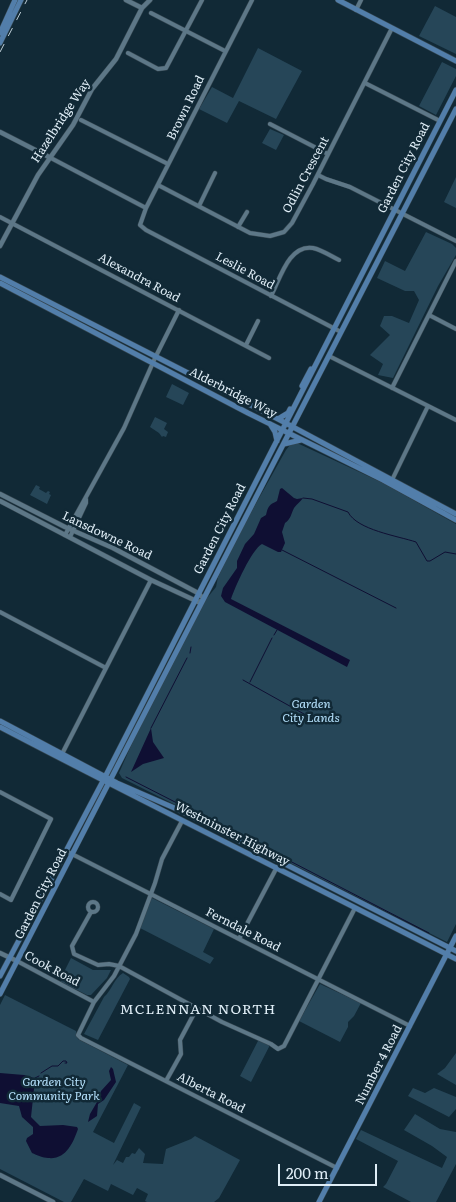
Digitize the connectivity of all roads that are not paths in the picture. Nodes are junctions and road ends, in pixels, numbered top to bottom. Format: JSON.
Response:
{"nodes":[{"id":1,"x":16,"y":0,"type":"edge"},
{"id":2,"x":21,"y":0,"type":"edge"},
{"id":3,"x":126,"y":0,"type":"edge"},
{"id":4,"x":144,"y":0,"type":"edge"},
{"id":5,"x":150,"y":0,"type":"edge"},
{"id":6,"x":202,"y":0,"type":"edge"},
{"id":7,"x":252,"y":0,"type":"edge"},
{"id":8,"x":338,"y":0,"type":"edge"},
{"id":9,"x":361,"y":0,"type":"edge"},
{"id":10,"x":142,"y":8,"type":"junction"},
{"id":11,"x":356,"y":10,"type":"junction"},
{"id":12,"x":151,"y":13,"type":"dead end"},
{"id":13,"x":392,"y":28,"type":"junction"},
{"id":14,"x":186,"y":31,"type":"junction"},
{"id":15,"x":0,"y":33,"type":"edge"},
{"id":16,"x":0,"y":43,"type":"edge"},
{"id":17,"x":225,"y":51,"type":"junction"},
{"id":18,"x":128,"y":53,"type":"dead end"},
{"id":19,"x":456,"y":61,"type":"edge"},
{"id":20,"x":366,"y":83,"type":"junction"},
{"id":21,"x":456,"y":90,"type":"edge"},
{"id":22,"x":456,"y":109,"type":"edge"},
{"id":23,"x":81,"y":120,"type":"dead end"},
{"id":24,"x":440,"y":121,"type":"junction"},
{"id":25,"x":270,"y":124,"type":"dead end"},
{"id":26,"x":0,"y":132,"type":"edge"},
{"id":27,"x":328,"y":154,"type":"junction"},
{"id":28,"x":50,"y":157,"type":"junction"},
{"id":29,"x":168,"y":164,"type":"junction"},
{"id":30,"x":215,"y":174,"type":"dead end"},
{"id":31,"x":318,"y":175,"type":"junction"},
{"id":32,"x":158,"y":185,"type":"junction"},
{"id":33,"x":199,"y":206,"type":"junction"},
{"id":34,"x":146,"y":208,"type":"junction"},
{"id":35,"x":394,"y":210,"type":"junction"},
{"id":36,"x":247,"y":212,"type":"dead end"},
{"id":37,"x":402,"y":213,"type":"junction"},
{"id":38,"x":0,"y":217,"type":"edge"},
{"id":39,"x":12,"y":223,"type":"junction"},
{"id":40,"x":140,"y":225,"type":"joint"},
{"id":41,"x":238,"y":227,"type":"junction"},
{"id":42,"x":456,"y":241,"type":"edge"},
{"id":43,"x":0,"y":246,"type":"edge"},
{"id":44,"x":339,"y":260,"type":"dead end"},
{"id":45,"x":456,"y":261,"type":"edge"},
{"id":46,"x":0,"y":277,"type":"edge"},
{"id":47,"x":0,"y":283,"type":"edge"},
{"id":48,"x":271,"y":296,"type":"junction"},
{"id":49,"x":179,"y":310,"type":"junction"},
{"id":50,"x":428,"y":315,"type":"junction"},
{"id":51,"x":258,"y":320,"type":"dead end"},
{"id":52,"x":334,"y":328,"type":"junction"},
{"id":53,"x":456,"y":329,"type":"edge"},
{"id":54,"x":342,"y":332,"type":"junction"},
{"id":55,"x":246,"y":346,"type":"junction"},
{"id":56,"x":329,"y":356,"type":"junction"},
{"id":57,"x":269,"y":358,"type":"dead end"},
{"id":58,"x":318,"y":359,"type":"junction"},
{"id":59,"x":154,"y":360,"type":"junction"},
{"id":60,"x":392,"y":388,"type":"junction"},
{"id":61,"x":428,"y":406,"type":"junction"},
{"id":62,"x":278,"y":420,"type":"junction"},
{"id":63,"x":456,"y":420,"type":"edge"},
{"id":64,"x":268,"y":422,"type":"junction"},
{"id":65,"x":286,"y":424,"type":"junction"},
{"id":66,"x":292,"y":427,"type":"junction"},
{"id":67,"x":283,"y":430,"type":"junction"},
{"id":68,"x":289,"y":433,"type":"junction"},
{"id":69,"x":301,"y":440,"type":"junction"},
{"id":70,"x":277,"y":441,"type":"junction"},
{"id":71,"x":284,"y":444,"type":"junction"},
{"id":72,"x":391,"y":482,"type":"junction"},
{"id":73,"x":0,"y":494,"type":"edge"},
{"id":74,"x":0,"y":501,"type":"edge"},
{"id":75,"x":456,"y":514,"type":"edge"},
{"id":76,"x":456,"y":520,"type":"edge"},
{"id":77,"x":71,"y":530,"type":"junction"},
{"id":78,"x":67,"y":536,"type":"junction"},
{"id":79,"x":151,"y":580,"type":"junction"},
{"id":80,"x":198,"y":593,"type":"junction"},
{"id":81,"x":202,"y":599,"type":"junction"},
{"id":82,"x":195,"y":600,"type":"junction"},
{"id":83,"x":0,"y":612,"type":"edge"},
{"id":84,"x":106,"y":668,"type":"junction"},
{"id":85,"x":0,"y":721,"type":"edge"},
{"id":86,"x":0,"y":727,"type":"edge"},
{"id":87,"x":62,"y":754,"type":"junction"},
{"id":88,"x":107,"y":780,"type":"junction"},
{"id":89,"x":0,"y":792,"type":"edge"},
{"id":90,"x":182,"y":820,"type":"junction"},
{"id":91,"x":66,"y":851,"type":"junction"},
{"id":92,"x":72,"y":854,"type":"junction"},
{"id":93,"x":280,"y":861,"type":"junction"},
{"id":94,"x":277,"y":867,"type":"junction"},
{"id":95,"x":0,"y":894,"type":"edge"},
{"id":96,"x":151,"y":895,"type":"junction"},
{"id":97,"x":355,"y":908,"type":"junction"},
{"id":98,"x":91,"y":912,"type":"dead end"},
{"id":99,"x":456,"y":936,"type":"edge"},
{"id":100,"x":239,"y":939,"type":"junction"},
{"id":101,"x":450,"y":948,"type":"junction"},
{"id":102,"x":456,"y":951,"type":"edge"},
{"id":103,"x":0,"y":953,"type":"edge"},
{"id":104,"x":447,"y":954,"type":"junction"},
{"id":105,"x":10,"y":958,"type":"junction"},
{"id":106,"x":456,"y":959,"type":"edge"},
{"id":107,"x":17,"y":962,"type":"junction"},
{"id":108,"x":119,"y":966,"type":"junction"},
{"id":109,"x":0,"y":976,"type":"edge"},
{"id":110,"x":319,"y":980,"type":"junction"},
{"id":111,"x":0,"y":994,"type":"edge"},
{"id":112,"x":94,"y":1002,"type":"junction"},
{"id":113,"x":197,"y":1008,"type":"junction"},
{"id":114,"x":410,"y":1026,"type":"junction"},
{"id":115,"x":166,"y":1081,"type":"junction"},
{"id":116,"x":337,"y":1168,"type":"junction"},
{"id":117,"x":0,"y":1175,"type":"edge"},
{"id":118,"x":54,"y":1202,"type":"edge"},
{"id":119,"x":319,"y":1202,"type":"edge"}],
"edges":[{"from":1,"to":15,"type":"main road"},
{"from":2,"to":16,"type":"main road"},
{"from":3,"to":10,"type":"street"},
{"from":4,"to":10,"type":"street","name":"Hazelbridge Way"},
{"from":5,"to":10,"type":"street","name":"Hazelbridge Way"},
{"from":6,"to":14,"type":"street"},
{"from":7,"to":17,"type":"street","name":"Brown Road"},
{"from":8,"to":11,"type":"main road"},
{"from":9,"to":11,"type":"street"},
{"from":10,"to":28,"type":"street","name":"Hazelbridge Way"},
{"from":11,"to":13,"type":"main road"},
{"from":12,"to":14,"type":"street"},
{"from":13,"to":19,"type":"main road"},
{"from":13,"to":20,"type":"street","name":"Odlin Crescent"},
{"from":14,"to":17,"type":"street"},
{"from":14,"to":18,"type":"street"},
{"from":17,"to":29,"type":"street","name":"Brown Road"},
{"from":20,"to":24,"type":"street"},
{"from":20,"to":27,"type":"street","name":"Odlin Crescent"},
{"from":21,"to":24,"type":"main road","name":"Garden City Road"},
{"from":22,"to":37,"type":"main road","name":"Garden City Road"},
{"from":23,"to":29,"type":"street"},
{"from":24,"to":35,"type":"main road","name":"Garden City Road"},
{"from":25,"to":27,"type":"street"},
{"from":26,"to":28,"type":"street"},
{"from":27,"to":31,"type":"street","name":"Odlin Crescent"},
{"from":28,"to":34,"type":"street"},
{"from":28,"to":39,"type":"street","name":"Hazelbridge Way"},
{"from":29,"to":32,"type":"street","name":"Brown Road"},
{"from":30,"to":33,"type":"street"},
{"from":31,"to":35,"type":"street"},
{"from":31,"to":41,"type":"street","name":"Odlin Crescent"},
{"from":32,"to":33,"type":"street","name":"Odlin Crescent"},
{"from":32,"to":34,"type":"street","name":"Brown Road"},
{"from":33,"to":41,"type":"street","name":"Odlin Crescent"},
{"from":34,"to":40,"type":"street","name":"Brown Road"},
{"from":35,"to":37,"type":"street"},
{"from":35,"to":52,"type":"main road","name":"Garden City Road"},
{"from":36,"to":41,"type":"street"},
{"from":37,"to":42,"type":"street"},
{"from":37,"to":54,"type":"main road","name":"Garden City Road"},
{"from":38,"to":39,"type":"street","name":"Alexandra Road"},
{"from":39,"to":43,"type":"street","name":"Hazelbridge Way"},
{"from":39,"to":49,"type":"street","name":"Alexandra Road"},
{"from":40,"to":48,"type":"street","name":"Leslie Road"},
{"from":44,"to":48,"type":"street"},
{"from":45,"to":50,"type":"street"},
{"from":46,"to":59,"type":"main road","name":"Alderbridge Way"},
{"from":47,"to":59,"type":"main road","name":"Alderbridge Way"},
{"from":48,"to":52,"type":"street","name":"Leslie Road"},
{"from":49,"to":55,"type":"street","name":"Alexandra Road"},
{"from":49,"to":59,"type":"street"},
{"from":50,"to":53,"type":"street"},
{"from":50,"to":60,"type":"street"},
{"from":51,"to":55,"type":"street"},
{"from":52,"to":54,"type":"street","name":"Leslie Road"},
{"from":52,"to":58,"type":"main road","name":"Garden City Road"},
{"from":54,"to":56,"type":"main road","name":"Garden City Road"},
{"from":55,"to":57,"type":"street","name":"Alexandra Road"},
{"from":56,"to":60,"type":"street"},
{"from":56,"to":66,"type":"main road","name":"Garden City Road"},
{"from":58,"to":62,"type":"main road"},
{"from":58,"to":65,"type":"main road","name":"Garden City Road"},
{"from":59,"to":62,"type":"main road","name":"Alderbridge Way"},
{"from":59,"to":64,"type":"main road","name":"Alderbridge Way"},
{"from":59,"to":77,"type":"street"},
{"from":60,"to":61,"type":"street"},
{"from":61,"to":63,"type":"street"},
{"from":61,"to":72,"type":"street"},
{"from":62,"to":65,"type":"main road","name":"Alderbridge Way"},
{"from":64,"to":67,"type":"main road","name":"Alderbridge Way"},
{"from":64,"to":70,"type":"main road"},
{"from":65,"to":66,"type":"main road","name":"Alderbridge Way"},
{"from":65,"to":67,"type":"main road","name":"Garden City Road"},
{"from":66,"to":68,"type":"main road","name":"Garden City Road"},
{"from":66,"to":72,"type":"main road","name":"Alderbridge Way"},
{"from":67,"to":68,"type":"main road","name":"Alderbridge Way"},
{"from":67,"to":70,"type":"main road","name":"Garden City Road"},
{"from":68,"to":69,"type":"main road","name":"Alderbridge Way"},
{"from":68,"to":71,"type":"main road","name":"Garden City Road"},
{"from":69,"to":71,"type":"main road"},
{"from":69,"to":72,"type":"main road","name":"Alderbridge Way"},
{"from":70,"to":80,"type":"main road","name":"Garden City Road"},
{"from":71,"to":81,"type":"main road","name":"Garden City Road"},
{"from":72,"to":75,"type":"main road","name":"Alderbridge Way"},
{"from":72,"to":76,"type":"main road","name":"Alderbridge Way"},
{"from":73,"to":77,"type":"street","name":"Lansdowne Road"},
{"from":74,"to":78,"type":"street","name":"Lansdowne Road"},
{"from":77,"to":78,"type":"street"},
{"from":77,"to":80,"type":"street","name":"Lansdowne Road"},
{"from":78,"to":79,"type":"street","name":"Lansdowne Road"},
{"from":79,"to":82,"type":"street","name":"Lansdowne Road"},
{"from":79,"to":84,"type":"street"},
{"from":80,"to":81,"type":"street","name":"Lansdowne Road"},
{"from":80,"to":82,"type":"main road","name":"Garden City Road"},
{"from":81,"to":82,"type":"street","name":"Lansdowne Road"},
{"from":81,"to":88,"type":"main road","name":"Garden City Road"},
{"from":82,"to":88,"type":"main road","name":"Garden City Road"},
{"from":83,"to":84,"type":"street"},
{"from":84,"to":87,"type":"street"},
{"from":85,"to":87,"type":"main road","name":"Westminster Highway"},
{"from":86,"to":88,"type":"main road","name":"Westminster Highway"},
{"from":87,"to":88,"type":"main road","name":"Westminster Highway"},
{"from":88,"to":90,"type":"main road","name":"Westminster Highway"},
{"from":88,"to":91,"type":"main road","name":"Garden City Road"},
{"from":88,"to":92,"type":"main road","name":"Garden City Road"},
{"from":88,"to":93,"type":"main road","name":"Westminster Highway"},
{"from":89,"to":95,"type":"street"},
{"from":90,"to":94,"type":"main road","name":"Westminster Highway"},
{"from":90,"to":96,"type":"street"},
{"from":91,"to":92,"type":"street","name":"Ferndale Road"},
{"from":91,"to":105,"type":"main road","name":"Garden City Road"},
{"from":92,"to":96,"type":"street","name":"Ferndale Road"},
{"from":92,"to":107,"type":"main road","name":"Garden City Road"},
{"from":93,"to":94,"type":"main road"},
{"from":93,"to":101,"type":"main road","name":"Westminster Highway"},
{"from":94,"to":97,"type":"main road","name":"Westminster Highway"},
{"from":94,"to":100,"type":"street"},
{"from":96,"to":100,"type":"street","name":"Ferndale Road"},
{"from":96,"to":108,"type":"street"},
{"from":97,"to":104,"type":"main road","name":"Westminster Highway"},
{"from":97,"to":110,"type":"street"},
{"from":98,"to":108,"type":"street"},
{"from":99,"to":101,"type":"main road","name":"Number 4 Road"},
{"from":100,"to":110,"type":"street","name":"Ferndale Road"},
{"from":101,"to":102,"type":"main road","name":"Westminster Highway"},
{"from":101,"to":104,"type":"main road","name":"Number 4 Road"},
{"from":103,"to":105,"type":"street","name":"Cook Road"},
{"from":104,"to":106,"type":"main road","name":"Westminster Highway"},
{"from":104,"to":114,"type":"main road","name":"Number 4 Road"},
{"from":105,"to":107,"type":"street","name":"Cook Road"},
{"from":105,"to":109,"type":"main road","name":"Garden City Road"},
{"from":107,"to":111,"type":"main road","name":"Garden City Road"},
{"from":107,"to":112,"type":"street","name":"Cook Road"},
{"from":108,"to":112,"type":"street"},
{"from":108,"to":113,"type":"street"},
{"from":110,"to":113,"type":"street"},
{"from":110,"to":114,"type":"street","name":"Ferndale Road"},
{"from":112,"to":115,"type":"street","name":"Alberta Road"},
{"from":113,"to":115,"type":"street"},
{"from":114,"to":116,"type":"main road","name":"Number 4 Road"},
{"from":115,"to":116,"type":"street","name":"Alberta Road"},
{"from":116,"to":119,"type":"main road","name":"Number 4 Road"},
{"from":117,"to":118,"type":"street"}]}
